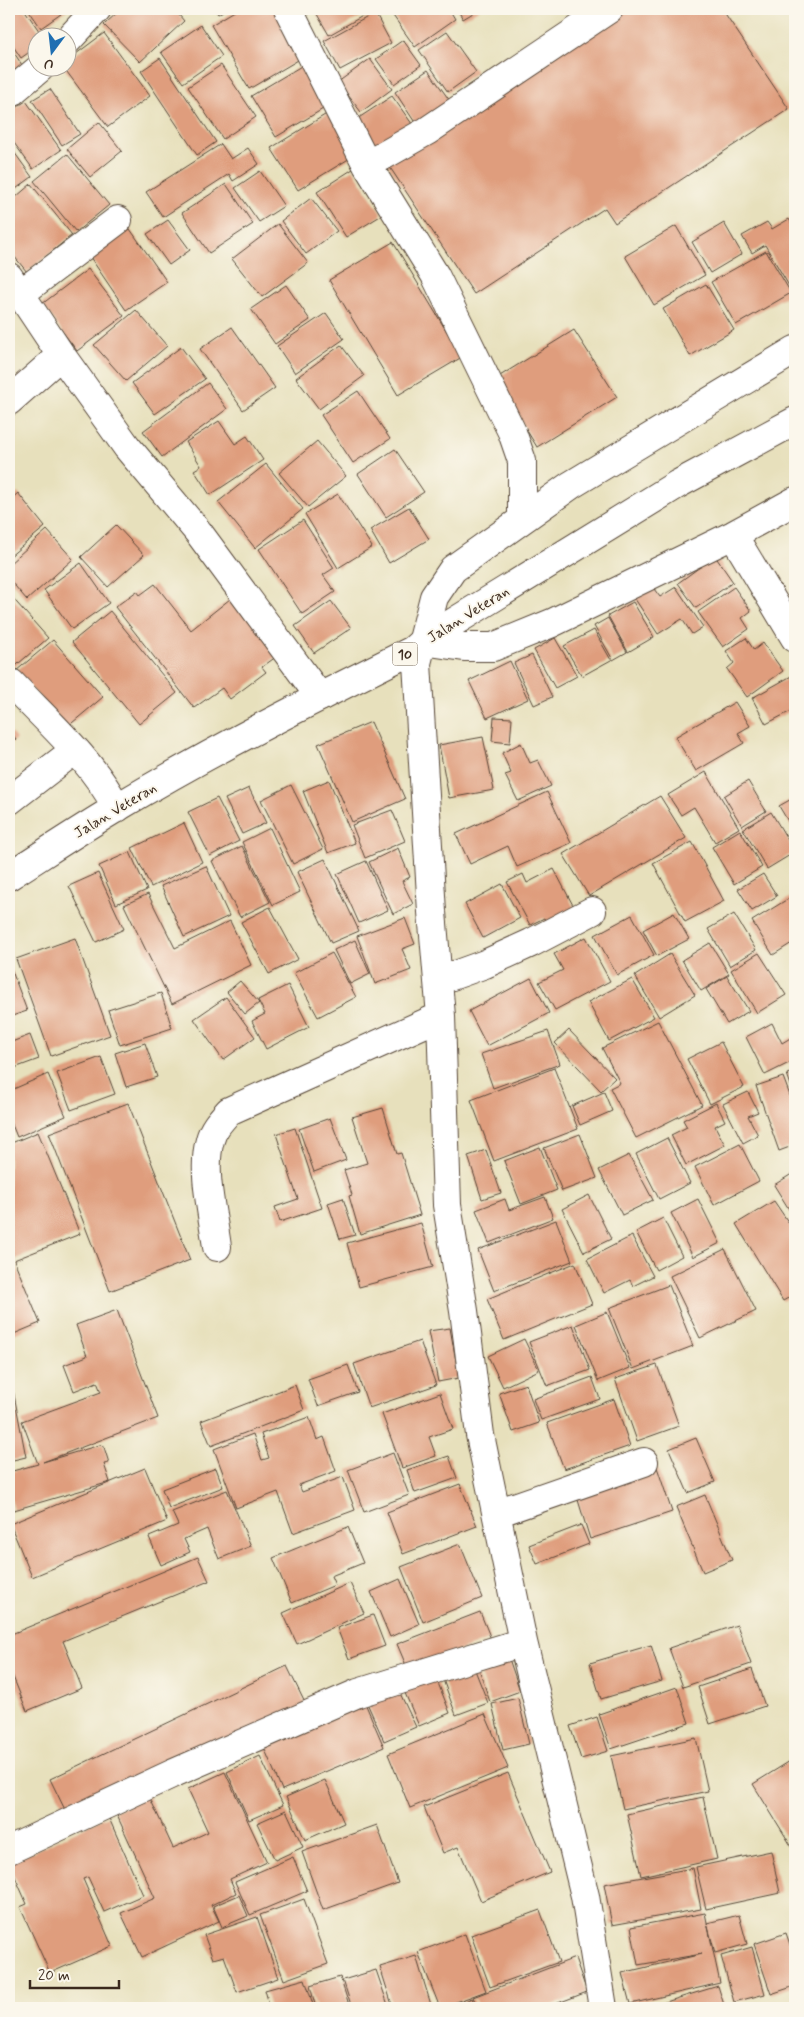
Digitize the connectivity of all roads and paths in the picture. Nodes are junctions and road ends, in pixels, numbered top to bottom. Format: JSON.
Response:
{"nodes":[{"id":1,"x":97,"y":9,"type":"edge"},
{"id":2,"x":288,"y":9,"type":"edge"},
{"id":3,"x":609,"y":9,"type":"edge"},
{"id":4,"x":78,"y":29,"type":"edge"},
{"id":5,"x":28,"y":78,"type":"edge"},
{"id":6,"x":9,"y":94,"type":"edge"},
{"id":7,"x":366,"y":165,"type":"junction"},
{"id":8,"x":118,"y":220,"type":"dead end"},
{"id":9,"x":14,"y":286,"type":"edge"},
{"id":10,"x":795,"y":350,"type":"edge"},
{"id":11,"x":61,"y":356,"type":"junction"},
{"id":12,"x":9,"y":401,"type":"edge"},
{"id":13,"x":795,"y":421,"type":"edge"},
{"id":14,"x":795,"y":501,"type":"edge"},
{"id":15,"x":522,"y":519,"type":"junction"},
{"id":16,"x":733,"y":535,"type":"junction"},
{"id":17,"x":795,"y":638,"type":"edge"},
{"id":18,"x":422,"y":642,"type":"junction"},
{"id":19,"x":11,"y":683,"type":"dead end"},
{"id":20,"x":320,"y":697,"type":"junction"},
{"id":21,"x":75,"y":750,"type":"junction"},
{"id":22,"x":9,"y":801,"type":"edge"},
{"id":23,"x":117,"y":808,"type":"junction"},
{"id":24,"x":9,"y":876,"type":"edge"},
{"id":25,"x":592,"y":911,"type":"dead end"},
{"id":26,"x":438,"y":980,"type":"junction"},
{"id":27,"x":441,"y":1016,"type":"junction"},
{"id":28,"x":217,"y":1247,"type":"dead end"},
{"id":29,"x":644,"y":1462,"type":"dead end"},
{"id":30,"x":497,"y":1512,"type":"junction"},
{"id":31,"x":523,"y":1642,"type":"junction"},
{"id":32,"x":9,"y":1850,"type":"edge"},
{"id":33,"x":603,"y":2008,"type":"edge"}],
"edges":[{"from":1,"to":4,"type":"main road"},
{"from":2,"to":7,"type":"main road"},
{"from":3,"to":7,"type":"main road"},
{"from":5,"to":6,"type":"main road"},
{"from":7,"to":15,"type":"main road"},
{"from":8,"to":9,"type":"main road"},
{"from":9,"to":11,"type":"main road"},
{"from":10,"to":15,"type":"main road"},
{"from":11,"to":12,"type":"main road"},
{"from":11,"to":20,"type":"main road"},
{"from":13,"to":18,"type":"main road","name":"Jalan Veteran","number":"10"},
{"from":14,"to":16,"type":"main road"},
{"from":15,"to":18,"type":"main road"},
{"from":16,"to":17,"type":"main road"},
{"from":16,"to":18,"type":"main road"},
{"from":18,"to":20,"type":"main road","name":"Jalan Veteran","number":"10"},
{"from":18,"to":26,"type":"main road"},
{"from":19,"to":21,"type":"main road"},
{"from":20,"to":23,"type":"main road","name":"Jalan Veteran","number":"10"},
{"from":21,"to":22,"type":"main road"},
{"from":21,"to":23,"type":"main road"},
{"from":23,"to":24,"type":"main road","name":"Jalan Veteran","number":"10"},
{"from":25,"to":26,"type":"main road"},
{"from":26,"to":27,"type":"main road"},
{"from":27,"to":28,"type":"main road"},
{"from":27,"to":30,"type":"main road"},
{"from":29,"to":30,"type":"main road"},
{"from":30,"to":31,"type":"main road"},
{"from":31,"to":32,"type":"main road"},
{"from":31,"to":33,"type":"main road"}]}
